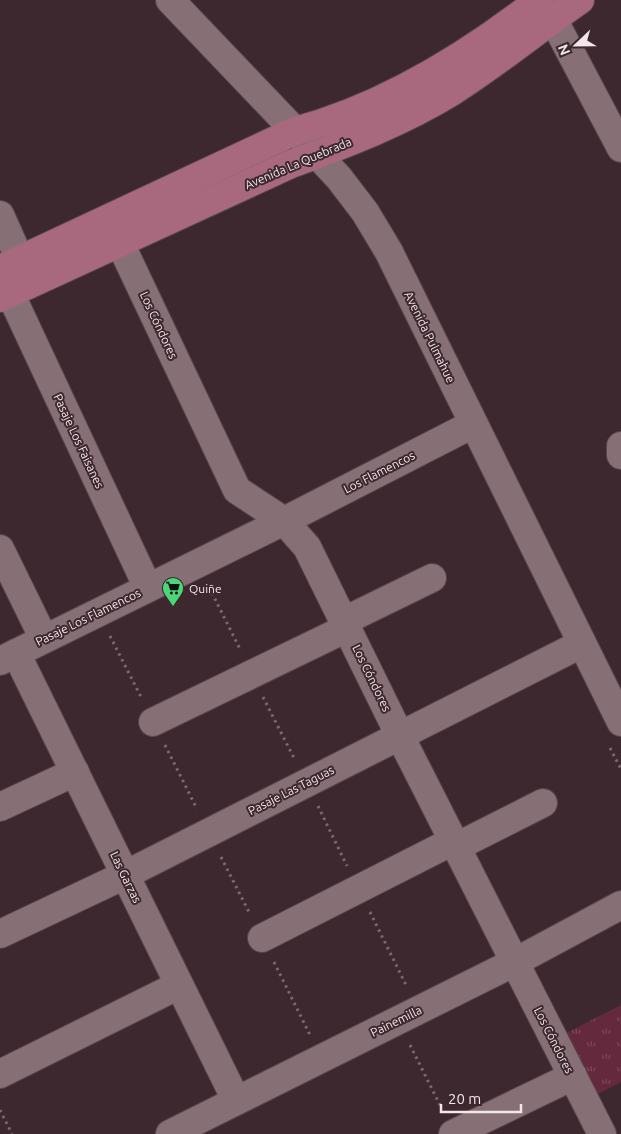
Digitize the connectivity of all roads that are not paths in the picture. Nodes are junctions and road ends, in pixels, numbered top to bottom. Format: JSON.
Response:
{"nodes":[{"id":1,"x":170,"y":0,"type":"edge"},
{"id":2,"x":580,"y":0,"type":"edge"},
{"id":3,"x":545,"y":6,"type":"edge"},
{"id":4,"x":295,"y":130,"type":"junction"},
{"id":5,"x":621,"y":148,"type":"edge"},
{"id":6,"x":317,"y":154,"type":"junction"},
{"id":7,"x":0,"y":215,"type":"edge"},
{"id":8,"x":120,"y":243,"type":"junction"},
{"id":9,"x":9,"y":276,"type":"edge"},
{"id":10,"x":473,"y":424,"type":"junction"},
{"id":11,"x":621,"y":446,"type":"edge"},
{"id":12,"x":621,"y":455,"type":"edge"},
{"id":13,"x":284,"y":521,"type":"junction"},
{"id":14,"x":0,"y":549,"type":"edge"},
{"id":15,"x":432,"y":578,"type":"dead end"},
{"id":16,"x":148,"y":588,"type":"junction"},
{"id":17,"x":345,"y":624,"type":"junction"},
{"id":18,"x":44,"y":639,"type":"junction"},
{"id":19,"x":581,"y":644,"type":"junction"},
{"id":20,"x":8,"y":657,"type":"edge"},
{"id":21,"x":153,"y":722,"type":"dead end"},
{"id":22,"x":614,"y":732,"type":"edge"},
{"id":23,"x":400,"y":736,"type":"junction"},
{"id":24,"x":75,"y":772,"type":"junction"},
{"id":25,"x":543,"y":803,"type":"dead end"},
{"id":26,"x":0,"y":807,"type":"edge"},
{"id":27,"x":454,"y":844,"type":"junction"},
{"id":28,"x":125,"y":874,"type":"junction"},
{"id":29,"x":621,"y":905,"type":"edge"},
{"id":30,"x":0,"y":934,"type":"edge"},
{"id":31,"x":262,"y":938,"type":"dead end"},
{"id":32,"x":515,"y":962,"type":"junction"},
{"id":33,"x":179,"y":985,"type":"junction"},
{"id":34,"x":0,"y":1074,"type":"edge"},
{"id":35,"x":573,"y":1076,"type":"junction"},
{"id":36,"x":236,"y":1100,"type":"junction"},
{"id":37,"x":170,"y":1134,"type":"edge"},
{"id":38,"x":453,"y":1134,"type":"edge"},
{"id":39,"x":602,"y":1134,"type":"edge"}],
"edges":[{"from":1,"to":4,"type":"street","name":"Avenida Pulmahue"},
{"from":2,"to":3,"type":"main road","name":"Avenida La Quebrada"},
{"from":3,"to":4,"type":"main road","name":"Avenida La Quebrada"},
{"from":3,"to":5,"type":"street"},
{"from":3,"to":6,"type":"main road","name":"Avenida La Quebrada"},
{"from":4,"to":6,"type":"street","name":"Avenida Pulmahue"},
{"from":4,"to":9,"type":"main road","name":"Avenida La Quebrada"},
{"from":6,"to":8,"type":"main road","name":"Avenida La Quebrada"},
{"from":6,"to":10,"type":"street","name":"Avenida Pulmahue"},
{"from":7,"to":9,"type":"street","name":"Pasaje Los Faisanes"},
{"from":8,"to":9,"type":"main road","name":"Avenida La Quebrada"},
{"from":8,"to":13,"type":"street","name":"Los Cóndores"},
{"from":9,"to":16,"type":"street","name":"Pasaje Los Faisanes"},
{"from":10,"to":13,"type":"street","name":"Los Flamencos"},
{"from":10,"to":19,"type":"street","name":"Avenida Pulmahue"},
{"from":11,"to":12,"type":"street"},
{"from":13,"to":16,"type":"street","name":"Pasaje Los Flamencos"},
{"from":13,"to":17,"type":"street","name":"Los Cóndores"},
{"from":14,"to":18,"type":"street"},
{"from":15,"to":17,"type":"street"},
{"from":16,"to":18,"type":"street","name":"Pasaje Los Flamencos"},
{"from":17,"to":21,"type":"street"},
{"from":17,"to":23,"type":"street","name":"Los Cóndores"},
{"from":18,"to":20,"type":"street","name":"Pasaje Los Flamencos"},
{"from":19,"to":22,"type":"street","name":"Avenida Pulmahue"},
{"from":19,"to":23,"type":"street","name":"Pasaje Las Taguas"},
{"from":20,"to":24,"type":"street","name":"Las Garzas"},
{"from":23,"to":27,"type":"street","name":"Los Cóndores"},
{"from":23,"to":28,"type":"street","name":"Pasaje Las Taguas"},
{"from":24,"to":26,"type":"street"},
{"from":24,"to":28,"type":"street","name":"Las Garzas"},
{"from":25,"to":27,"type":"street"},
{"from":27,"to":31,"type":"street"},
{"from":27,"to":32,"type":"street","name":"Los Cóndores"},
{"from":28,"to":30,"type":"street","name":"Pasaje Las Taguas"},
{"from":28,"to":33,"type":"street","name":"Las Garzas"},
{"from":29,"to":32,"type":"street","name":"Painemilla"},
{"from":32,"to":35,"type":"street","name":"Los Cóndores"},
{"from":32,"to":36,"type":"street","name":"Painemilla"},
{"from":33,"to":34,"type":"street"},
{"from":33,"to":36,"type":"street","name":"Las Garzas"},
{"from":35,"to":38,"type":"street"},
{"from":35,"to":39,"type":"street","name":"Los Cóndores"},
{"from":36,"to":37,"type":"street","name":"Painemilla"}]}
